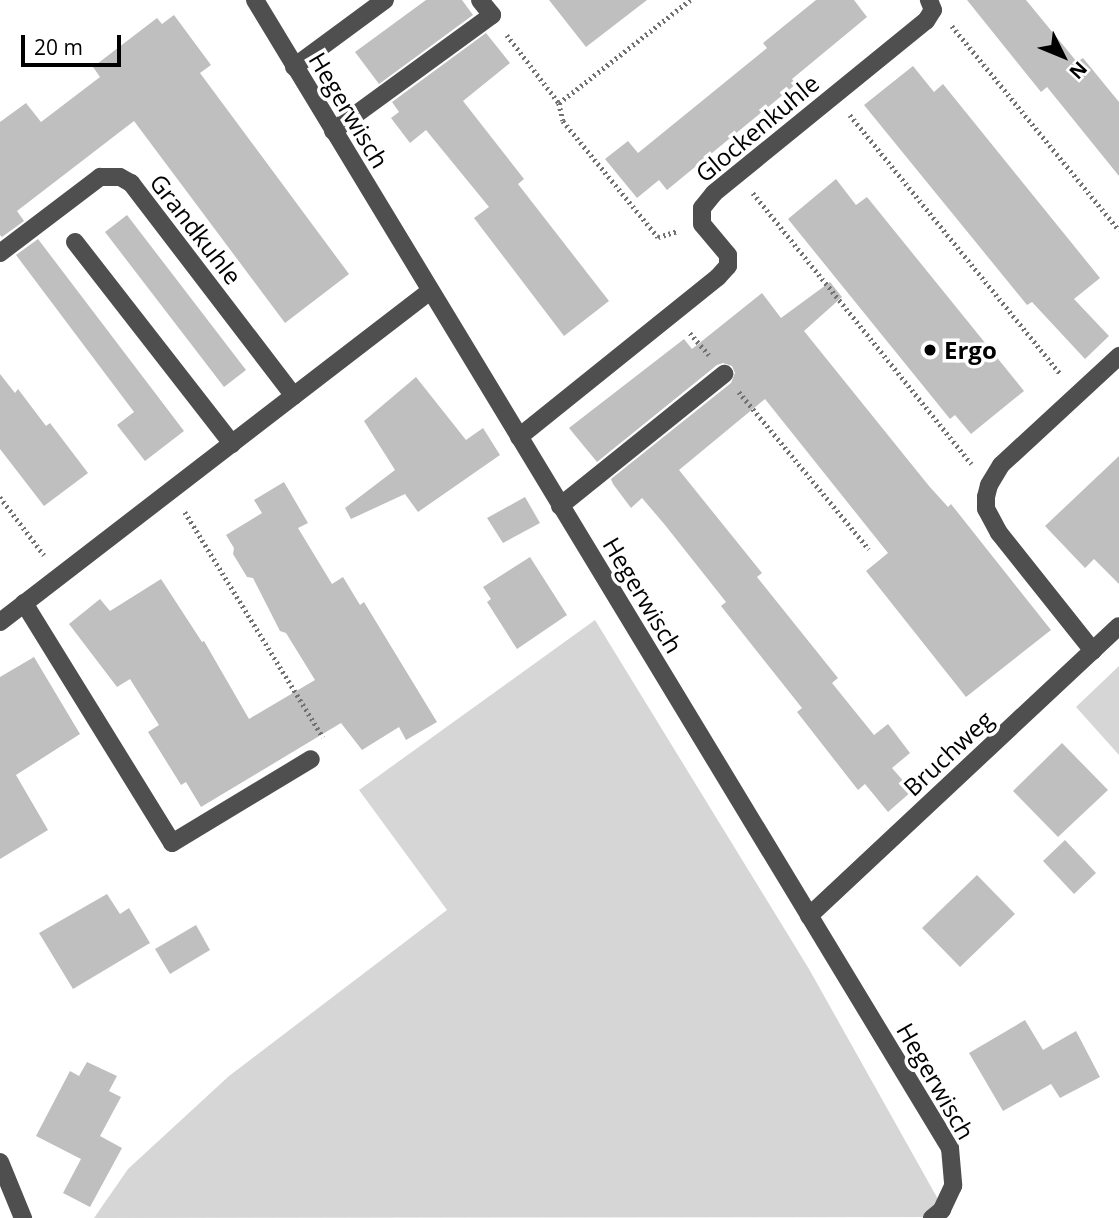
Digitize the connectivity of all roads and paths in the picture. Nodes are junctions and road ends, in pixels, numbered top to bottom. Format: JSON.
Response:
{"nodes":[{"id":1,"x":255,"y":0,"type":"edge"},
{"id":2,"x":385,"y":0,"type":"edge"},
{"id":3,"x":480,"y":0,"type":"edge"},
{"id":4,"x":690,"y":0,"type":"edge"},
{"id":5,"x":931,"y":5,"type":"edge"},
{"id":6,"x":492,"y":15,"type":"junction"},
{"id":7,"x":294,"y":67,"type":"junction"},
{"id":8,"x":834,"y":95,"type":"junction"},
{"id":9,"x":559,"y":103,"type":"junction"},
{"id":10,"x":333,"y":131,"type":"junction"},
{"id":11,"x":737,"y":173,"type":"junction"},
{"id":12,"x":702,"y":224,"type":"junction"},
{"id":13,"x":1119,"y":230,"type":"edge"},
{"id":14,"x":75,"y":242,"type":"dead end"},
{"id":15,"x":0,"y":253,"type":"edge"},
{"id":16,"x":430,"y":291,"type":"junction"},
{"id":17,"x":673,"y":313,"type":"junction"},
{"id":18,"x":1119,"y":356,"type":"edge"},
{"id":19,"x":724,"y":374,"type":"junction"},
{"id":20,"x":1077,"y":395,"type":"junction"},
{"id":21,"x":294,"y":396,"type":"junction"},
{"id":22,"x":519,"y":437,"type":"junction"},
{"id":23,"x":232,"y":444,"type":"junction"},
{"id":24,"x":989,"y":485,"type":"junction"},
{"id":25,"x":172,"y":490,"type":"junction"},
{"id":26,"x":0,"y":497,"type":"edge"},
{"id":27,"x":560,"y":506,"type":"junction"},
{"id":28,"x":869,"y":549,"type":"dead end"},
{"id":29,"x":60,"y":575,"type":"junction"},
{"id":30,"x":24,"y":603,"type":"junction"},
{"id":31,"x":0,"y":622,"type":"edge"},
{"id":32,"x":1119,"y":626,"type":"edge"},
{"id":33,"x":1093,"y":651,"type":"junction"},
{"id":34,"x":311,"y":759,"type":"joint"},
{"id":35,"x":809,"y":916,"type":"junction"},
{"id":36,"x":0,"y":1162,"type":"edge"},
{"id":37,"x":23,"y":1218,"type":"edge"},
{"id":38,"x":932,"y":1218,"type":"edge"}],
"edges":[{"from":1,"to":7,"type":"street","name":"Hegerwisch"},
{"from":2,"to":7,"type":"street"},
{"from":3,"to":6,"type":"street"},
{"from":4,"to":9,"type":"path"},
{"from":5,"to":8,"type":"street","name":"Glockenkuhle"},
{"from":5,"to":13,"type":"path"},
{"from":6,"to":9,"type":"path"},
{"from":6,"to":10,"type":"street"},
{"from":7,"to":10,"type":"street","name":"Hegerwisch"},
{"from":8,"to":11,"type":"street","name":"Glockenkuhle"},
{"from":8,"to":20,"type":"path"},
{"from":9,"to":12,"type":"path"},
{"from":10,"to":16,"type":"street","name":"Hegerwisch"},
{"from":11,"to":12,"type":"street","name":"Glockenkuhle"},
{"from":11,"to":24,"type":"path"},
{"from":12,"to":17,"type":"street"},
{"from":14,"to":23,"type":"street"},
{"from":15,"to":21,"type":"street","name":"Grandkuhle"},
{"from":16,"to":21,"type":"street"},
{"from":16,"to":22,"type":"street","name":"Hegerwisch"},
{"from":17,"to":19,"type":"path"},
{"from":17,"to":22,"type":"street"},
{"from":18,"to":20,"type":"street"},
{"from":19,"to":27,"type":"street"},
{"from":19,"to":28,"type":"path"},
{"from":20,"to":24,"type":"street"},
{"from":21,"to":23,"type":"street"},
{"from":22,"to":27,"type":"street","name":"Hegerwisch"},
{"from":23,"to":25,"type":"street"},
{"from":24,"to":33,"type":"street"},
{"from":25,"to":29,"type":"street"},
{"from":25,"to":34,"type":"path"},
{"from":26,"to":29,"type":"path"},
{"from":27,"to":35,"type":"street","name":"Hegerwisch"},
{"from":29,"to":30,"type":"street"},
{"from":30,"to":31,"type":"street"},
{"from":30,"to":34,"type":"street"},
{"from":32,"to":33,"type":"street","name":"Bruchweg"},
{"from":33,"to":35,"type":"street","name":"Bruchweg"},
{"from":35,"to":38,"type":"street","name":"Hegerwisch"},
{"from":36,"to":37,"type":"street"}]}
